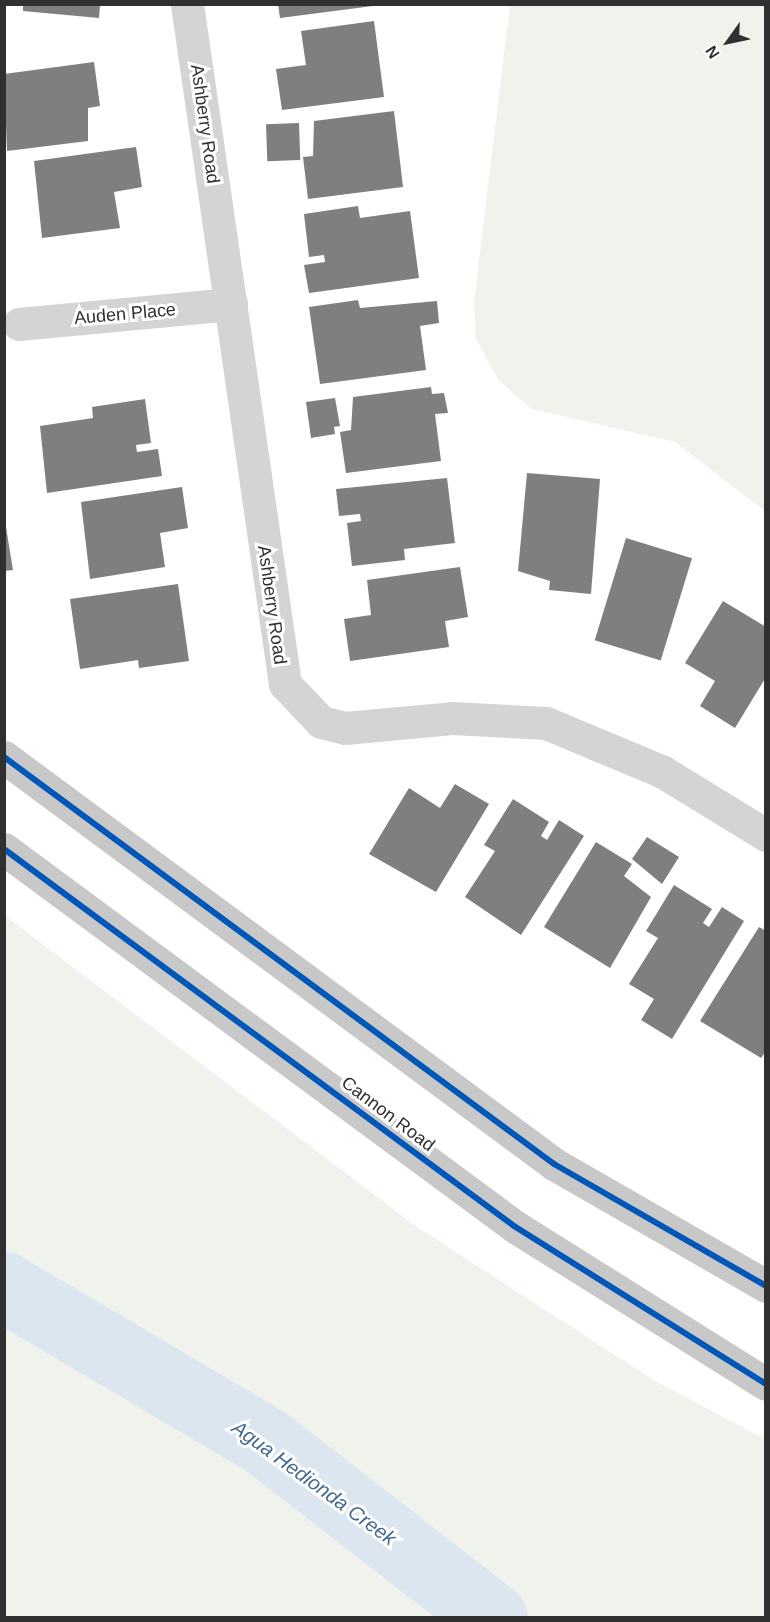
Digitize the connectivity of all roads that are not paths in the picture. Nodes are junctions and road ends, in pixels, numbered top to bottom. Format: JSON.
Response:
{"nodes":[{"id":1,"x":187,"y":4,"type":"edge"},
{"id":2,"x":231,"y":304,"type":"junction"},
{"id":3,"x":19,"y":324,"type":"dead end"},
{"id":4,"x":4,"y":758,"type":"edge"},
{"id":5,"x":765,"y":835,"type":"edge"},
{"id":6,"x":4,"y":849,"type":"edge"},
{"id":7,"x":765,"y":1286,"type":"edge"},
{"id":8,"x":765,"y":1384,"type":"edge"}],
"edges":[{"from":1,"to":2,"type":"street","name":"Ashberry Road"},
{"from":2,"to":3,"type":"street","name":"Auden Place"},
{"from":2,"to":5,"type":"street","name":"Ashberry Road"},
{"from":4,"to":7,"type":"main road"},
{"from":6,"to":8,"type":"main road","name":"Cannon Road"}]}
